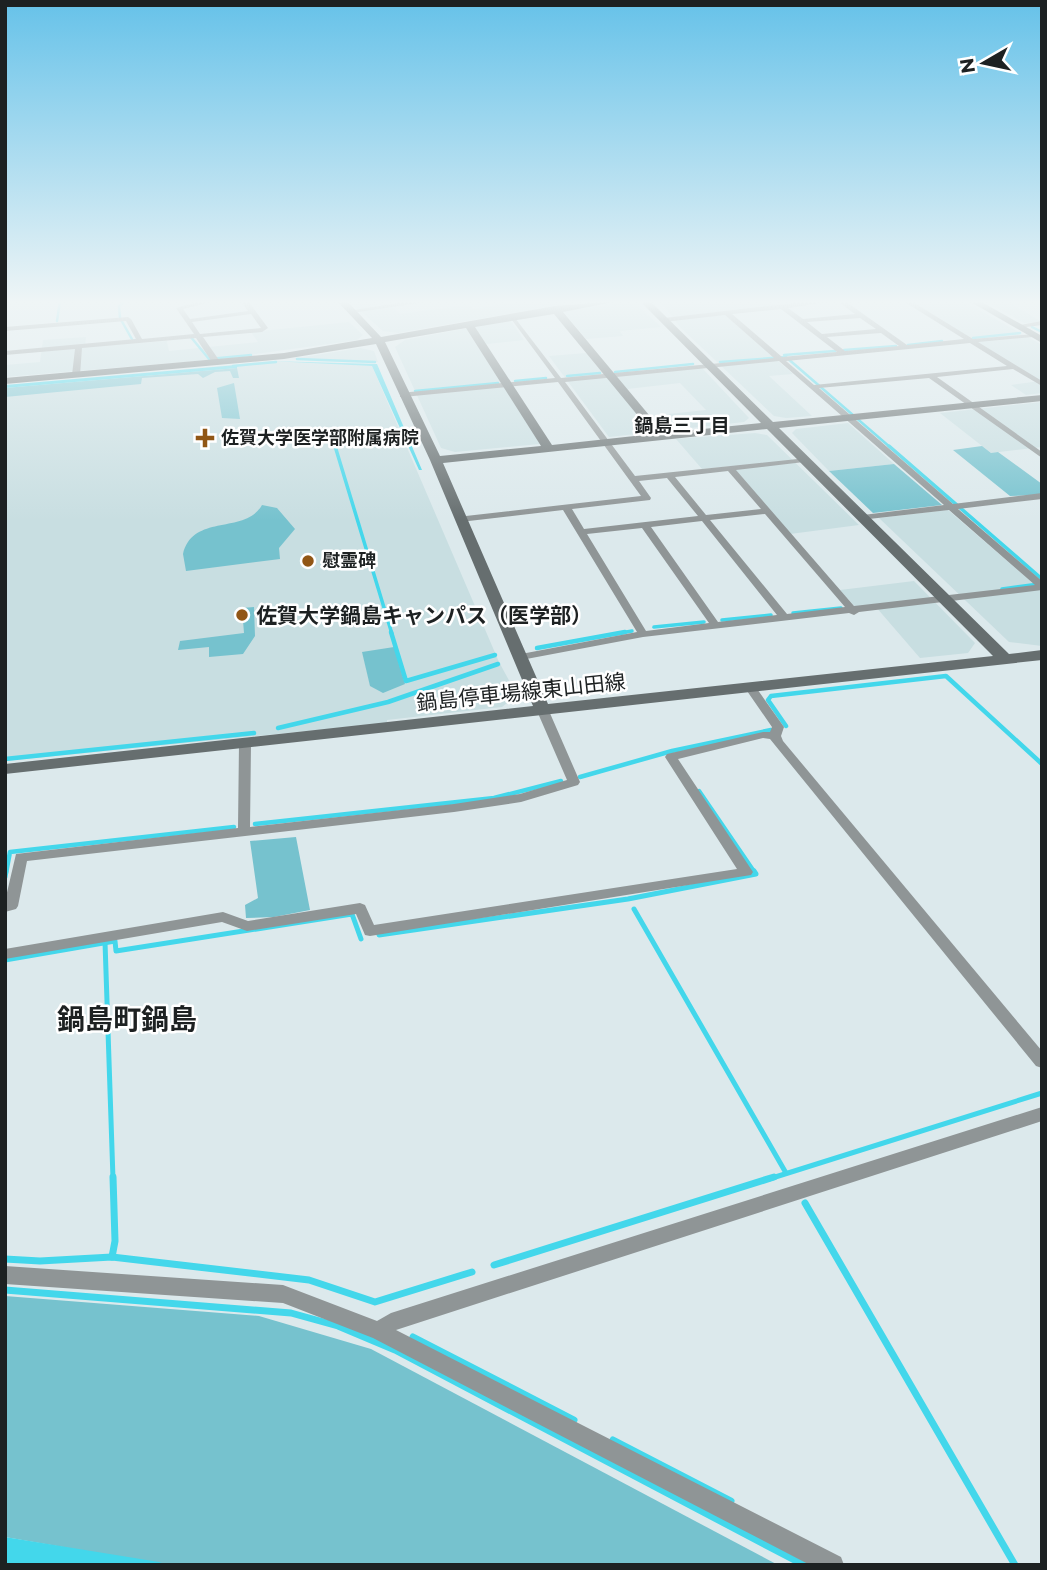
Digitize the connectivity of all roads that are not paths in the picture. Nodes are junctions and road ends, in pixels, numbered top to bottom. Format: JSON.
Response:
{"nodes":[{"id":1,"x":83,"y":374,"type":"edge"},
{"id":2,"x":394,"y":374,"type":"edge"},
{"id":3,"x":500,"y":374,"type":"edge"},
{"id":4,"x":555,"y":374,"type":"edge"},
{"id":5,"x":617,"y":374,"type":"edge"},
{"id":6,"x":719,"y":374,"type":"edge"},
{"id":7,"x":801,"y":374,"type":"edge"},
{"id":8,"x":939,"y":374,"type":"edge"},
{"id":9,"x":1025,"y":374,"type":"edge"},
{"id":10,"x":76,"y":375,"type":"joint"},
{"id":11,"x":610,"y":375,"type":"junction"},
{"id":12,"x":930,"y":375,"type":"junction"},
{"id":13,"x":559,"y":380,"type":"junction"},
{"id":14,"x":5,"y":381,"type":"edge"},
{"id":15,"x":1042,"y":384,"type":"edge"},
{"id":16,"x":507,"y":385,"type":"junction"},
{"id":17,"x":815,"y":386,"type":"junction"},
{"id":18,"x":403,"y":395,"type":"junction"},
{"id":19,"x":1042,"y":398,"type":"edge"},
{"id":20,"x":971,"y":405,"type":"junction"},
{"id":21,"x":852,"y":418,"type":"junction"},
{"id":22,"x":771,"y":426,"type":"junction"},
{"id":23,"x":660,"y":436,"type":"junction"},
{"id":24,"x":606,"y":442,"type":"junction"},
{"id":25,"x":548,"y":448,"type":"junction"},
{"id":26,"x":1042,"y":456,"type":"edge"},
{"id":27,"x":436,"y":460,"type":"junction"},
{"id":28,"x":804,"y":460,"type":"junction"},
{"id":29,"x":731,"y":469,"type":"junction"},
{"id":30,"x":669,"y":475,"type":"junction"},
{"id":31,"x":634,"y":479,"type":"junction"},
{"id":32,"x":1042,"y":496,"type":"edge"},
{"id":33,"x":955,"y":506,"type":"junction"},
{"id":34,"x":566,"y":507,"type":"junction"},
{"id":35,"x":768,"y":511,"type":"junction"},
{"id":36,"x":863,"y":517,"type":"junction"},
{"id":37,"x":704,"y":518,"type":"junction"},
{"id":38,"x":460,"y":519,"type":"junction"},
{"id":39,"x":645,"y":525,"type":"junction"},
{"id":40,"x":582,"y":532,"type":"junction"},
{"id":41,"x":1042,"y":587,"type":"edge"},
{"id":42,"x":946,"y":601,"type":"junction"},
{"id":43,"x":854,"y":612,"type":"junction"},
{"id":44,"x":785,"y":618,"type":"junction"},
{"id":45,"x":715,"y":625,"type":"junction"},
{"id":46,"x":643,"y":634,"type":"junction"},
{"id":47,"x":1042,"y":655,"type":"edge"},
{"id":48,"x":521,"y":657,"type":"junction"},
{"id":49,"x":1005,"y":659,"type":"junction"},
{"id":50,"x":751,"y":688,"type":"junction"},
{"id":51,"x":543,"y":711,"type":"junction"},
{"id":52,"x":775,"y":736,"type":"junction"},
{"id":53,"x":244,"y":744,"type":"junction"},
{"id":54,"x":5,"y":769,"type":"edge"},
{"id":55,"x":244,"y":831,"type":"junction"},
{"id":56,"x":5,"y":907,"type":"edge"},
{"id":57,"x":5,"y":954,"type":"edge"},
{"id":58,"x":1042,"y":1062,"type":"edge"},
{"id":59,"x":1042,"y":1114,"type":"edge"},
{"id":60,"x":5,"y":1275,"type":"edge"},
{"id":61,"x":379,"y":1331,"type":"junction"},
{"id":62,"x":833,"y":1565,"type":"edge"}],
"edges":[{"from":1,"to":10,"type":"street"},
{"from":2,"to":18,"type":"street"},
{"from":3,"to":16,"type":"street"},
{"from":4,"to":13,"type":"street"},
{"from":5,"to":11,"type":"street"},
{"from":6,"to":22,"type":"street"},
{"from":7,"to":17,"type":"street"},
{"from":8,"to":12,"type":"street"},
{"from":9,"to":15,"type":"street"},
{"from":10,"to":14,"type":"street"},
{"from":11,"to":13,"type":"street"},
{"from":11,"to":23,"type":"street"},
{"from":12,"to":17,"type":"street"},
{"from":12,"to":20,"type":"street"},
{"from":13,"to":16,"type":"street"},
{"from":13,"to":24,"type":"street"},
{"from":16,"to":18,"type":"street"},
{"from":16,"to":25,"type":"street"},
{"from":17,"to":21,"type":"street"},
{"from":18,"to":27,"type":"street"},
{"from":19,"to":20,"type":"street"},
{"from":20,"to":21,"type":"street"},
{"from":20,"to":26,"type":"street"},
{"from":21,"to":22,"type":"street"},
{"from":21,"to":33,"type":"street"},
{"from":22,"to":23,"type":"street"},
{"from":22,"to":28,"type":"street"},
{"from":23,"to":24,"type":"street"},
{"from":24,"to":25,"type":"street"},
{"from":24,"to":31,"type":"street"},
{"from":25,"to":27,"type":"street"},
{"from":27,"to":38,"type":"street"},
{"from":28,"to":29,"type":"street"},
{"from":28,"to":36,"type":"street"},
{"from":29,"to":30,"type":"street"},
{"from":29,"to":35,"type":"street"},
{"from":30,"to":31,"type":"street"},
{"from":30,"to":37,"type":"street"},
{"from":31,"to":34,"type":"street"},
{"from":32,"to":33,"type":"street"},
{"from":33,"to":36,"type":"street"},
{"from":33,"to":41,"type":"street"},
{"from":34,"to":38,"type":"street"},
{"from":34,"to":40,"type":"street"},
{"from":35,"to":37,"type":"street"},
{"from":35,"to":43,"type":"street"},
{"from":36,"to":42,"type":"street"},
{"from":37,"to":39,"type":"street"},
{"from":37,"to":44,"type":"street"},
{"from":38,"to":48,"type":"street"},
{"from":39,"to":40,"type":"street"},
{"from":39,"to":45,"type":"street"},
{"from":40,"to":46,"type":"street"},
{"from":41,"to":42,"type":"street"},
{"from":42,"to":43,"type":"street"},
{"from":42,"to":49,"type":"street"},
{"from":43,"to":44,"type":"street"},
{"from":44,"to":45,"type":"street"},
{"from":45,"to":46,"type":"street"},
{"from":46,"to":48,"type":"street"},
{"from":47,"to":49,"type":"street","name":"鍋島停車場線東山田線"},
{"from":48,"to":51,"type":"street"},
{"from":49,"to":50,"type":"street","name":"鍋島停車場線東山田線"},
{"from":50,"to":51,"type":"street","name":"鍋島停車場線東山田線"},
{"from":50,"to":52,"type":"street"},
{"from":51,"to":53,"type":"street","name":"鍋島停車場線東山田線"},
{"from":51,"to":55,"type":"street"},
{"from":52,"to":57,"type":"street"},
{"from":52,"to":58,"type":"street"},
{"from":53,"to":54,"type":"street","name":"鍋島停車場線東山田線"},
{"from":53,"to":55,"type":"street"},
{"from":55,"to":56,"type":"street"},
{"from":59,"to":61,"type":"street"},
{"from":60,"to":61,"type":"street"},
{"from":61,"to":62,"type":"street"}]}
